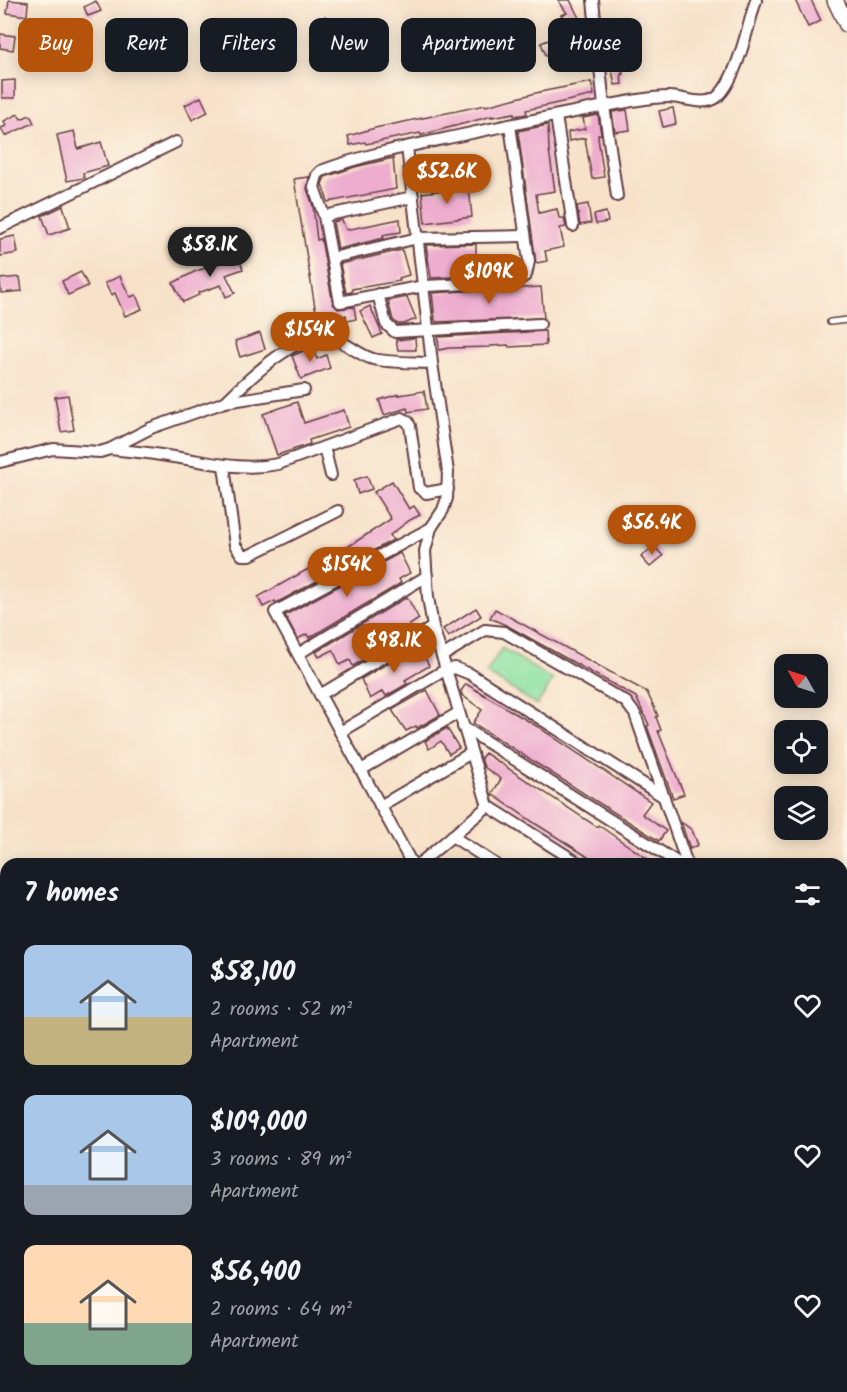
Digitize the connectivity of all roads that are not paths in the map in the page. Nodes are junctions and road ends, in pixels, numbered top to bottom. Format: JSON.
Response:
{"nodes":[{"id":1,"x":593,"y":0,"type":"edge"},
{"id":2,"x":756,"y":0,"type":"edge"},
{"id":3,"x":835,"y":0,"type":"edge"},
{"id":4,"x":847,"y":25,"type":"edge"},
{"id":5,"x":604,"y":106,"type":"junction"},
{"id":6,"x":556,"y":116,"type":"junction"},
{"id":7,"x":510,"y":124,"type":"junction"},
{"id":8,"x":176,"y":142,"type":"dead end"},
{"id":9,"x":407,"y":147,"type":"junction"},
{"id":10,"x":617,"y":196,"type":"dead end"},
{"id":11,"x":413,"y":197,"type":"junction"},
{"id":12,"x":324,"y":216,"type":"junction"},
{"id":13,"x":573,"y":226,"type":"dead end"},
{"id":14,"x":0,"y":228,"type":"edge"},
{"id":15,"x":525,"y":236,"type":"junction"},
{"id":16,"x":418,"y":238,"type":"junction"},
{"id":17,"x":332,"y":258,"type":"junction"},
{"id":18,"x":423,"y":286,"type":"junction"},
{"id":19,"x":378,"y":294,"type":"junction"},
{"id":20,"x":847,"y":320,"type":"edge"},
{"id":21,"x":830,"y":322,"type":"dead end"},
{"id":22,"x":540,"y":324,"type":"dead end"},
{"id":23,"x":429,"y":331,"type":"junction"},
{"id":24,"x":432,"y":363,"type":"junction"},
{"id":25,"x":304,"y":390,"type":"dead end"},
{"id":26,"x":225,"y":402,"type":"junction"},
{"id":27,"x":324,"y":447,"type":"junction"},
{"id":28,"x":110,"y":449,"type":"junction"},
{"id":29,"x":0,"y":462,"type":"edge"},
{"id":30,"x":224,"y":466,"type":"junction"},
{"id":31,"x":331,"y":476,"type":"dead end"},
{"id":32,"x":448,"y":489,"type":"junction"},
{"id":33,"x":338,"y":511,"type":"dead end"},
{"id":34,"x":431,"y":528,"type":"junction"},
{"id":35,"x":427,"y":576,"type":"junction"},
{"id":36,"x":433,"y":627,"type":"junction"},
{"id":37,"x":298,"y":654,"type":"junction"},
{"id":38,"x":442,"y":656,"type":"junction"},
{"id":39,"x":445,"y":670,"type":"junction"},
{"id":40,"x":320,"y":695,"type":"junction"},
{"id":41,"x":458,"y":713,"type":"junction"},
{"id":42,"x":463,"y":727,"type":"junction"},
{"id":43,"x":340,"y":732,"type":"junction"},
{"id":44,"x":471,"y":753,"type":"junction"},
{"id":45,"x":361,"y":770,"type":"junction"},
{"id":46,"x":664,"y":797,"type":"junction"},
{"id":47,"x":380,"y":806,"type":"junction"},
{"id":48,"x":488,"y":806,"type":"junction"},
{"id":49,"x":452,"y":836,"type":"junction"},
{"id":50,"x":409,"y":858,"type":"edge"},
{"id":51,"x":426,"y":858,"type":"edge"},
{"id":52,"x":486,"y":858,"type":"edge"},
{"id":53,"x":570,"y":858,"type":"edge"},
{"id":54,"x":670,"y":858,"type":"edge"},
{"id":55,"x":685,"y":858,"type":"edge"}],
"edges":[{"from":1,"to":5,"type":"street"},
{"from":2,"to":5,"type":"street"},
{"from":3,"to":4,"type":"street"},
{"from":5,"to":6,"type":"street"},
{"from":5,"to":10,"type":"street"},
{"from":6,"to":7,"type":"street"},
{"from":6,"to":13,"type":"street"},
{"from":7,"to":9,"type":"street"},
{"from":7,"to":15,"type":"street"},
{"from":8,"to":14,"type":"street"},
{"from":9,"to":11,"type":"street"},
{"from":9,"to":12,"type":"street"},
{"from":11,"to":12,"type":"street"},
{"from":11,"to":16,"type":"street"},
{"from":12,"to":17,"type":"street"},
{"from":15,"to":16,"type":"street"},
{"from":15,"to":18,"type":"street"},
{"from":16,"to":17,"type":"street"},
{"from":16,"to":18,"type":"street"},
{"from":17,"to":19,"type":"street"},
{"from":18,"to":19,"type":"street"},
{"from":18,"to":23,"type":"street"},
{"from":19,"to":23,"type":"street"},
{"from":20,"to":21,"type":"lane"},
{"from":22,"to":23,"type":"street"},
{"from":23,"to":24,"type":"street"},
{"from":24,"to":26,"type":"street"},
{"from":24,"to":32,"type":"street"},
{"from":25,"to":26,"type":"street"},
{"from":26,"to":28,"type":"street"},
{"from":27,"to":30,"type":"street"},
{"from":27,"to":31,"type":"street"},
{"from":27,"to":32,"type":"street"},
{"from":28,"to":29,"type":"street"},
{"from":28,"to":30,"type":"street"},
{"from":30,"to":33,"type":"street"},
{"from":32,"to":34,"type":"street"},
{"from":34,"to":35,"type":"street"},
{"from":34,"to":37,"type":"street"},
{"from":35,"to":36,"type":"street"},
{"from":35,"to":37,"type":"street"},
{"from":36,"to":38,"type":"street"},
{"from":36,"to":40,"type":"street"},
{"from":37,"to":40,"type":"street"},
{"from":38,"to":39,"type":"street"},
{"from":38,"to":46,"type":"street"},
{"from":39,"to":41,"type":"street"},
{"from":39,"to":43,"type":"street"},
{"from":39,"to":46,"type":"street"},
{"from":40,"to":43,"type":"street"},
{"from":41,"to":42,"type":"street"},
{"from":41,"to":45,"type":"street"},
{"from":42,"to":44,"type":"street"},
{"from":42,"to":54,"type":"street"},
{"from":43,"to":45,"type":"street"},
{"from":44,"to":47,"type":"street"},
{"from":44,"to":48,"type":"street"},
{"from":45,"to":47,"type":"street"},
{"from":46,"to":55,"type":"street"},
{"from":47,"to":50,"type":"street"},
{"from":48,"to":49,"type":"street"},
{"from":48,"to":53,"type":"street"},
{"from":49,"to":51,"type":"street"},
{"from":49,"to":52,"type":"street"}]}
